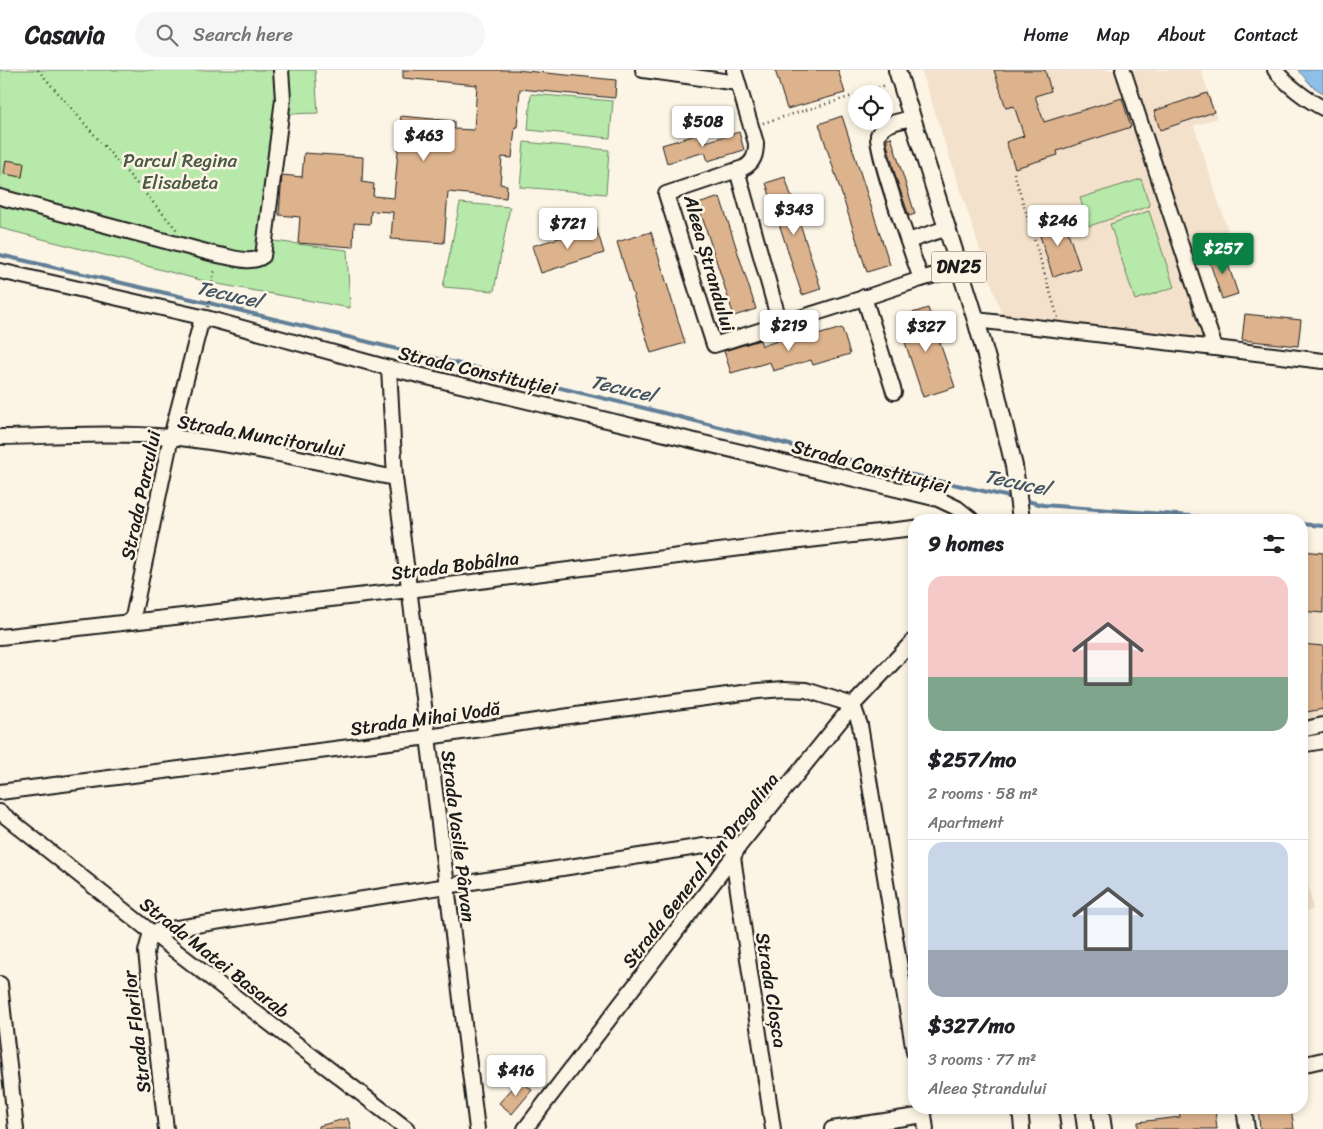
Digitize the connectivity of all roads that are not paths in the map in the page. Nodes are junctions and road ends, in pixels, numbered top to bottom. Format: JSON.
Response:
{"nodes":[{"id":1,"x":281,"y":70,"type":"edge"},
{"id":2,"x":642,"y":70,"type":"edge"},
{"id":3,"x":1123,"y":70,"type":"edge"},
{"id":4,"x":1275,"y":70,"type":"edge"},
{"id":5,"x":736,"y":76,"type":"edge"},
{"id":6,"x":898,"y":76,"type":"edge"},
{"id":7,"x":1323,"y":108,"type":"edge"},
{"id":8,"x":911,"y":118,"type":"junction"},
{"id":9,"x":736,"y":170,"type":"junction"},
{"id":10,"x":0,"y":198,"type":"edge"},
{"id":11,"x":946,"y":228,"type":"junction"},
{"id":12,"x":908,"y":241,"type":"junction"},
{"id":13,"x":959,"y":268,"type":"junction"},
{"id":14,"x":0,"y":271,"type":"edge"},
{"id":15,"x":921,"y":278,"type":"junction"},
{"id":16,"x":864,"y":297,"type":"junction"},
{"id":17,"x":204,"y":318,"type":"junction"},
{"id":18,"x":976,"y":320,"type":"junction"},
{"id":19,"x":780,"y":324,"type":"junction"},
{"id":20,"x":1216,"y":348,"type":"junction"},
{"id":21,"x":1323,"y":362,"type":"edge"},
{"id":22,"x":389,"y":368,"type":"junction"},
{"id":23,"x":894,"y":392,"type":"dead end"},
{"id":24,"x":0,"y":437,"type":"edge"},
{"id":25,"x":171,"y":437,"type":"junction"},
{"id":26,"x":395,"y":478,"type":"junction"},
{"id":27,"x":964,"y":514,"type":"edge"},
{"id":28,"x":1021,"y":514,"type":"edge"},
{"id":29,"x":908,"y":529,"type":"edge"},
{"id":30,"x":409,"y":590,"type":"junction"},
{"id":31,"x":132,"y":622,"type":"junction"},
{"id":32,"x":0,"y":637,"type":"edge"},
{"id":33,"x":908,"y":646,"type":"edge"},
{"id":34,"x":854,"y":705,"type":"junction"},
{"id":35,"x":1323,"y":725,"type":"edge"},
{"id":36,"x":1308,"y":728,"type":"edge"},
{"id":37,"x":428,"y":737,"type":"junction"},
{"id":38,"x":1323,"y":741,"type":"edge"},
{"id":39,"x":1308,"y":744,"type":"edge"},
{"id":40,"x":0,"y":792,"type":"edge"},
{"id":41,"x":0,"y":812,"type":"edge"},
{"id":42,"x":736,"y":852,"type":"junction"},
{"id":43,"x":447,"y":886,"type":"junction"},
{"id":44,"x":151,"y":932,"type":"junction"},
{"id":45,"x":0,"y":984,"type":"edge"},
{"id":46,"x":908,"y":1016,"type":"edge"},
{"id":47,"x":1323,"y":1060,"type":"edge"},
{"id":48,"x":1308,"y":1063,"type":"edge"},
{"id":49,"x":908,"y":1112,"type":"edge"},
{"id":50,"x":924,"y":1114,"type":"edge"},
{"id":51,"x":1021,"y":1114,"type":"edge"},
{"id":52,"x":1067,"y":1114,"type":"edge"},
{"id":53,"x":1103,"y":1114,"type":"edge"},
{"id":54,"x":1245,"y":1114,"type":"edge"},
{"id":55,"x":16,"y":1129,"type":"edge"},
{"id":56,"x":166,"y":1129,"type":"edge"},
{"id":57,"x":407,"y":1129,"type":"edge"},
{"id":58,"x":477,"y":1129,"type":"edge"},
{"id":59,"x":525,"y":1129,"type":"edge"},
{"id":60,"x":773,"y":1129,"type":"edge"},
{"id":61,"x":832,"y":1129,"type":"edge"},
{"id":62,"x":926,"y":1129,"type":"edge"},
{"id":63,"x":1022,"y":1129,"type":"edge"},
{"id":64,"x":1068,"y":1129,"type":"edge"},
{"id":65,"x":1103,"y":1129,"type":"edge"},
{"id":66,"x":1247,"y":1129,"type":"edge"}],
"edges":[{"from":1,"to":10,"type":"street"},
{"from":2,"to":5,"type":"street","name":"Aleea Ștrandului"},
{"from":3,"to":20,"type":"street"},
{"from":4,"to":7,"type":"street"},
{"from":5,"to":9,"type":"street","name":"Aleea Ștrandului"},
{"from":6,"to":8,"type":"main road","number":"DN25"},
{"from":8,"to":11,"type":"main road","number":"DN25"},
{"from":8,"to":12,"type":"street"},
{"from":9,"to":19,"type":"street"},
{"from":9,"to":19,"type":"street","name":"Aleea Ștrandului"},
{"from":11,"to":12,"type":"street"},
{"from":11,"to":13,"type":"main road","number":"DN25"},
{"from":12,"to":15,"type":"street"},
{"from":13,"to":15,"type":"street","name":"Aleea Ștrandului"},
{"from":13,"to":18,"type":"main road","number":"DN25"},
{"from":14,"to":17,"type":"street","name":"Strada Constituției"},
{"from":15,"to":16,"type":"street","name":"Aleea Ștrandului"},
{"from":16,"to":19,"type":"street","name":"Aleea Ștrandului"},
{"from":16,"to":23,"type":"street"},
{"from":17,"to":22,"type":"street","name":"Strada Constituției"},
{"from":17,"to":25,"type":"street","name":"Strada Parcului"},
{"from":18,"to":20,"type":"street"},
{"from":18,"to":28,"type":"main road","number":"DN25"},
{"from":20,"to":21,"type":"street"},
{"from":22,"to":26,"type":"street","name":"Strada Vasile Pârvan"},
{"from":22,"to":27,"type":"street","name":"Strada Constituției"},
{"from":24,"to":25,"type":"street","name":"Strada Muncitorului"},
{"from":25,"to":26,"type":"street","name":"Strada Muncitorului"},
{"from":25,"to":31,"type":"street","name":"Strada Parcului"},
{"from":26,"to":30,"type":"street","name":"Strada Vasile Pârvan"},
{"from":29,"to":30,"type":"street","name":"Strada Bobâlna"},
{"from":30,"to":31,"type":"street","name":"Strada Bobâlna"},
{"from":30,"to":37,"type":"street","name":"Strada Vasile Pârvan"},
{"from":31,"to":32,"type":"street","name":"Strada Bobâlna"},
{"from":33,"to":34,"type":"street","name":"Strada General Ion Dragalina"},
{"from":34,"to":37,"type":"street","name":"Strada Mihai Vodă"},
{"from":34,"to":42,"type":"street","name":"Strada General Ion Dragalina"},
{"from":34,"to":46,"type":"street"},
{"from":35,"to":36,"type":"street"},
{"from":37,"to":40,"type":"street","name":"Strada Mihai Vodă"},
{"from":37,"to":43,"type":"street","name":"Strada Vasile Pârvan"},
{"from":38,"to":39,"type":"street"},
{"from":41,"to":44,"type":"street","name":"Strada Matei Basarab"},
{"from":42,"to":43,"type":"street"},
{"from":42,"to":59,"type":"street","name":"Strada General Ion Dragalina"},
{"from":42,"to":60,"type":"street","name":"Strada Cloșca"},
{"from":43,"to":44,"type":"street"},
{"from":43,"to":58,"type":"street","name":"Strada Vasile Pârvan"},
{"from":44,"to":56,"type":"street","name":"Strada Florilor"},
{"from":44,"to":57,"type":"street","name":"Strada Matei Basarab"},
{"from":45,"to":55,"type":"street"},
{"from":47,"to":48,"type":"street"},
{"from":49,"to":61,"type":"street"},
{"from":50,"to":62,"type":"street"},
{"from":51,"to":63,"type":"street"},
{"from":52,"to":64,"type":"street"},
{"from":53,"to":65,"type":"main road"},
{"from":54,"to":66,"type":"street"}]}
